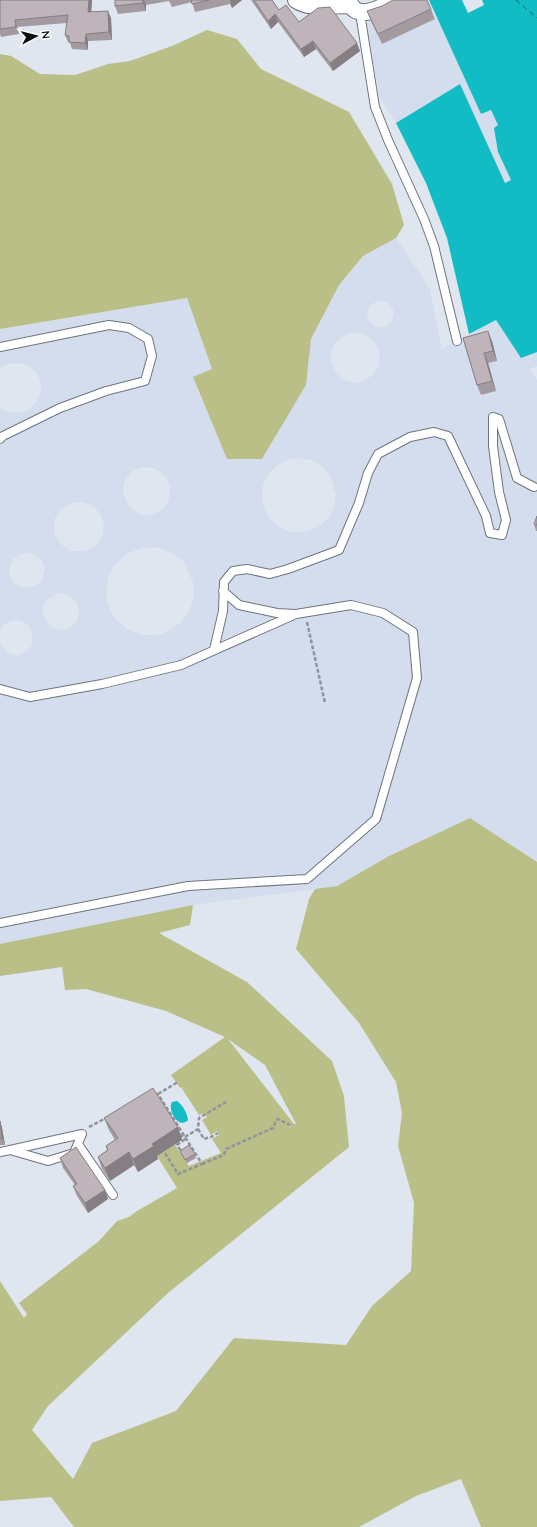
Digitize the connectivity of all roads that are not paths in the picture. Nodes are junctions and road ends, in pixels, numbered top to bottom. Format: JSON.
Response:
{"nodes":[{"id":1,"x":296,"y":0,"type":"edge"},
{"id":2,"x":393,"y":0,"type":"edge"},
{"id":3,"x":353,"y":6,"type":"edge"},
{"id":4,"x":457,"y":341,"type":"dead end"},
{"id":5,"x":0,"y":347,"type":"edge"},
{"id":6,"x":0,"y":439,"type":"edge"},
{"id":7,"x":534,"y":487,"type":"dead end"},
{"id":8,"x":223,"y":591,"type":"junction"},
{"id":9,"x":296,"y":614,"type":"junction"},
{"id":10,"x":214,"y":650,"type":"junction"},
{"id":11,"x":0,"y":689,"type":"edge"},
{"id":12,"x":0,"y":923,"type":"edge"},
{"id":13,"x":78,"y":1144,"type":"junction"},
{"id":14,"x":10,"y":1150,"type":"junction"},
{"id":15,"x":0,"y":1152,"type":"edge"},
{"id":16,"x":113,"y":1195,"type":"dead end"}],
"edges":[{"from":1,"to":3,"type":"street"},
{"from":2,"to":3,"type":"street"},
{"from":3,"to":4,"type":"lane"},
{"from":5,"to":6,"type":"lane"},
{"from":7,"to":8,"type":"lane"},
{"from":8,"to":9,"type":"lane"},
{"from":8,"to":10,"type":"lane"},
{"from":9,"to":10,"type":"lane"},
{"from":9,"to":12,"type":"lane"},
{"from":10,"to":11,"type":"lane"},
{"from":13,"to":14,"type":"lane"},
{"from":13,"to":14,"type":"lane"},
{"from":13,"to":16,"type":"lane"},
{"from":14,"to":15,"type":"lane"}]}
